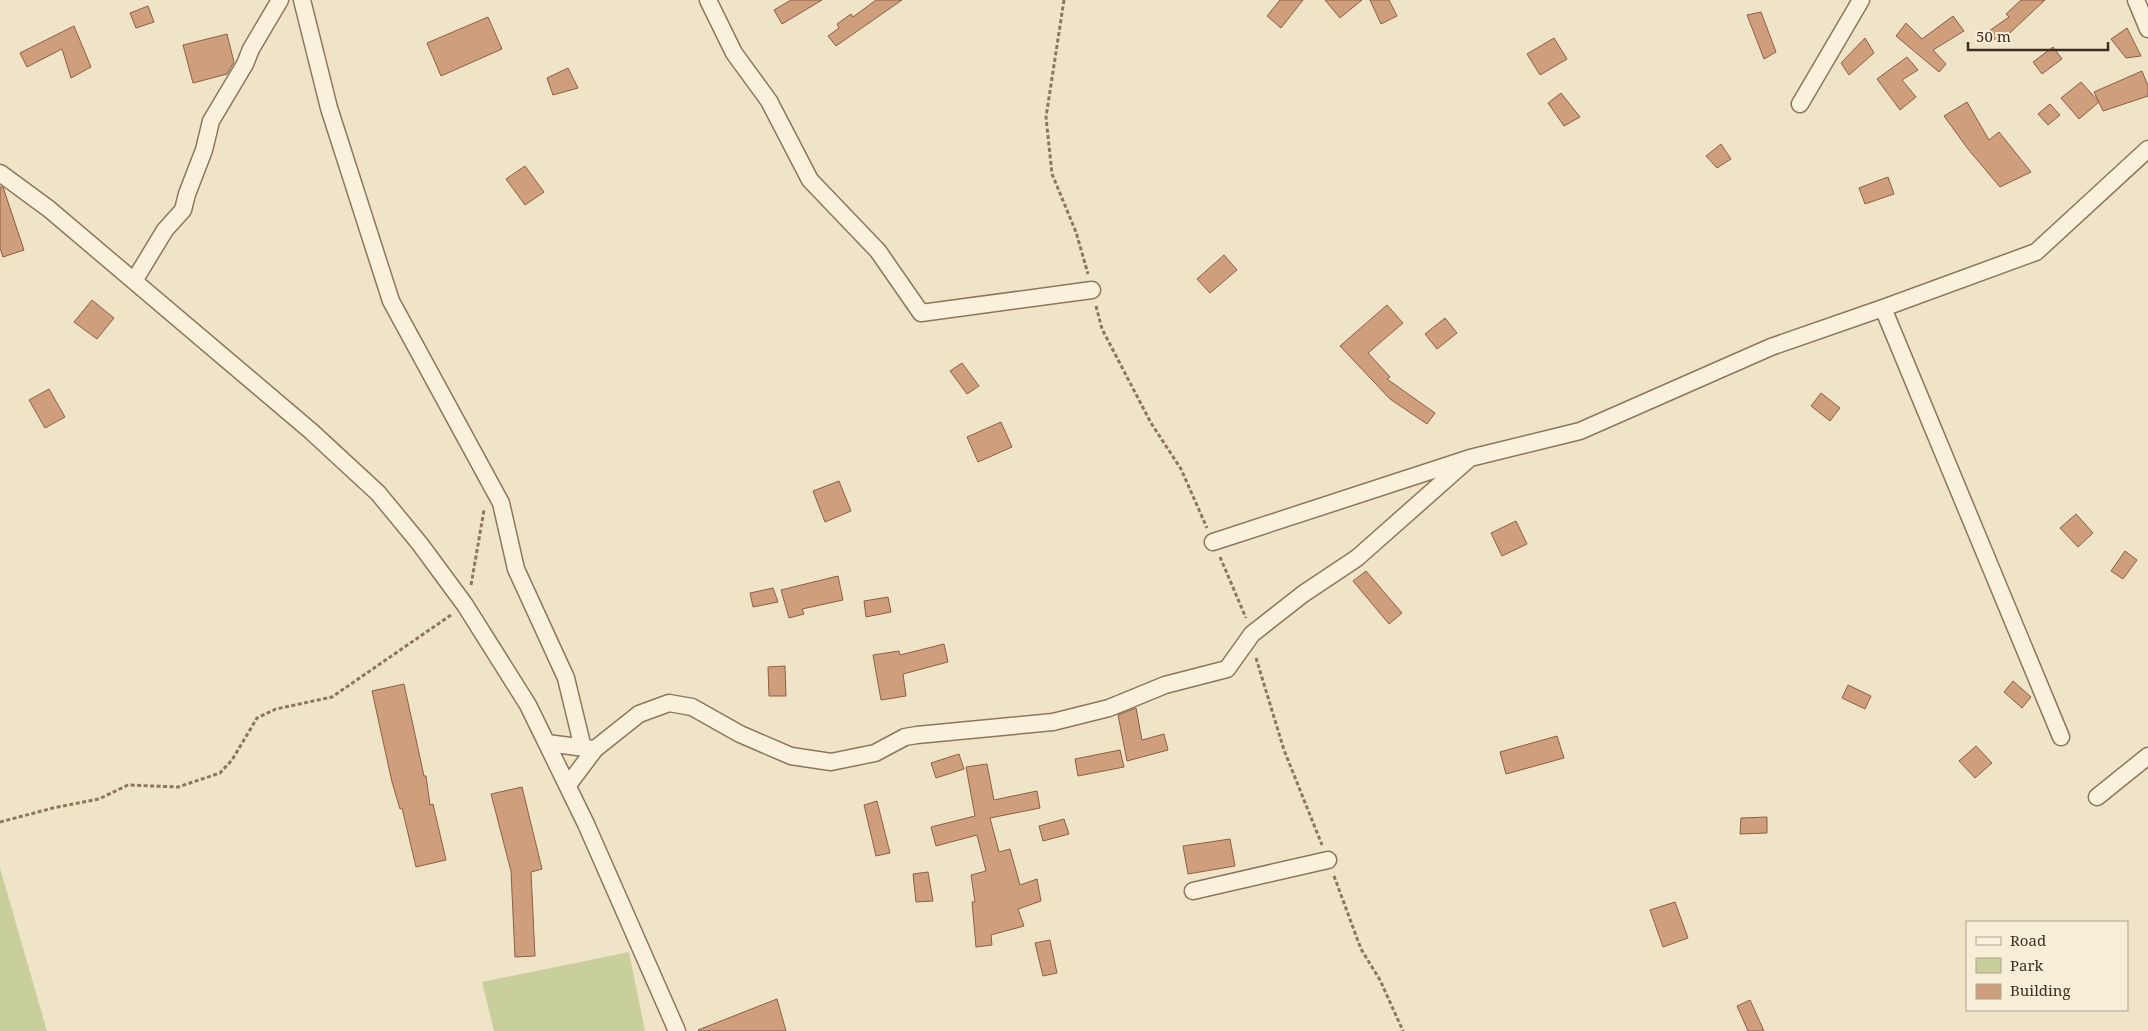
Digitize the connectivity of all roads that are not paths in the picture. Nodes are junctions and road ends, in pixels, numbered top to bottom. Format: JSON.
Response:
{"nodes":[{"id":1,"x":280,"y":0,"type":"edge"},
{"id":2,"x":302,"y":0,"type":"edge"},
{"id":3,"x":708,"y":0,"type":"edge"},
{"id":4,"x":1861,"y":0,"type":"edge"},
{"id":5,"x":2136,"y":0,"type":"edge"},
{"id":6,"x":2148,"y":29,"type":"edge"},
{"id":7,"x":1800,"y":104,"type":"dead end"},
{"id":8,"x":2148,"y":150,"type":"edge"},
{"id":9,"x":0,"y":173,"type":"edge"},
{"id":10,"x":134,"y":281,"type":"junction"},
{"id":11,"x":1092,"y":290,"type":"road end"},
{"id":12,"x":1883,"y":308,"type":"junction"},
{"id":13,"x":1470,"y":458,"type":"junction"},
{"id":14,"x":1213,"y":542,"type":"road end"},
{"id":15,"x":2061,"y":737,"type":"dead end"},
{"id":16,"x":547,"y":742,"type":"junction"},
{"id":17,"x":589,"y":748,"type":"junction"},
{"id":18,"x":2148,"y":756,"type":"edge"},
{"id":19,"x":568,"y":785,"type":"junction"},
{"id":20,"x":2097,"y":797,"type":"dead end"},
{"id":21,"x":1328,"y":860,"type":"dead end"},
{"id":22,"x":1193,"y":891,"type":"dead end"},
{"id":23,"x":677,"y":1031,"type":"edge"}],
"edges":[{"from":1,"to":10,"type":"street"},
{"from":2,"to":17,"type":"street"},
{"from":3,"to":11,"type":"street"},
{"from":4,"to":7,"type":"street"},
{"from":5,"to":6,"type":"street"},
{"from":8,"to":12,"type":"street"},
{"from":9,"to":10,"type":"street"},
{"from":10,"to":16,"type":"street"},
{"from":12,"to":13,"type":"street"},
{"from":12,"to":15,"type":"street"},
{"from":13,"to":14,"type":"street"},
{"from":13,"to":17,"type":"street"},
{"from":16,"to":17,"type":"street"},
{"from":16,"to":19,"type":"street"},
{"from":17,"to":19,"type":"street"},
{"from":18,"to":20,"type":"street"},
{"from":19,"to":23,"type":"street"},
{"from":21,"to":22,"type":"street"}]}
